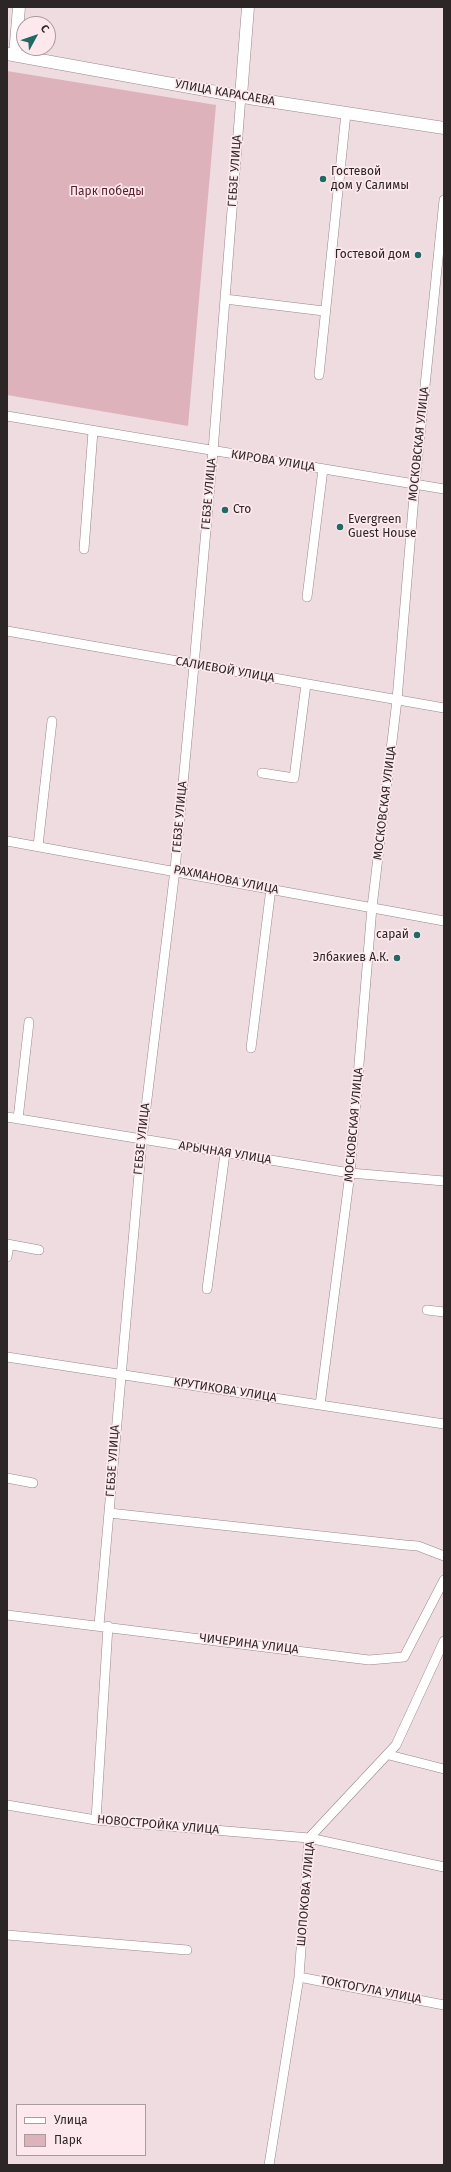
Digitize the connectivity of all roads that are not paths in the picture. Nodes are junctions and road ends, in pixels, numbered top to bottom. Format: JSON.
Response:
{"nodes":[{"id":1,"x":19,"y":7,"type":"edge"},
{"id":2,"x":248,"y":7,"type":"edge"},
{"id":3,"x":11,"y":55,"type":"edge"},
{"id":4,"x":241,"y":96,"type":"junction"},
{"id":5,"x":346,"y":113,"type":"junction"},
{"id":6,"x":444,"y":128,"type":"edge"},
{"id":7,"x":444,"y":200,"type":"edge"},
{"id":8,"x":225,"y":299,"type":"junction"},
{"id":9,"x":324,"y":311,"type":"junction"},
{"id":10,"x":319,"y":375,"type":"dead end"},
{"id":11,"x":7,"y":416,"type":"edge"},
{"id":12,"x":93,"y":431,"type":"junction"},
{"id":13,"x":213,"y":451,"type":"junction"},
{"id":14,"x":323,"y":469,"type":"junction"},
{"id":15,"x":415,"y":484,"type":"junction"},
{"id":16,"x":444,"y":489,"type":"edge"},
{"id":17,"x":84,"y":549,"type":"dead end"},
{"id":18,"x":307,"y":597,"type":"dead end"},
{"id":19,"x":7,"y":631,"type":"edge"},
{"id":20,"x":194,"y":665,"type":"junction"},
{"id":21,"x":306,"y":684,"type":"junction"},
{"id":22,"x":397,"y":700,"type":"junction"},
{"id":23,"x":444,"y":708,"type":"edge"},
{"id":24,"x":52,"y":721,"type":"dead end"},
{"id":25,"x":262,"y":773,"type":"dead end"},
{"id":26,"x":7,"y":841,"type":"edge"},
{"id":27,"x":38,"y":846,"type":"junction"},
{"id":28,"x":175,"y":870,"type":"junction"},
{"id":29,"x":270,"y":888,"type":"junction"},
{"id":30,"x":372,"y":908,"type":"junction"},
{"id":31,"x":444,"y":921,"type":"edge"},
{"id":32,"x":29,"y":1022,"type":"dead end"},
{"id":33,"x":250,"y":1048,"type":"dead end"},
{"id":34,"x":7,"y":1117,"type":"edge"},
{"id":35,"x":18,"y":1119,"type":"junction"},
{"id":36,"x":142,"y":1140,"type":"junction"},
{"id":37,"x":224,"y":1153,"type":"junction"},
{"id":38,"x":350,"y":1173,"type":"junction"},
{"id":39,"x":444,"y":1181,"type":"edge"},
{"id":40,"x":8,"y":1245,"type":"edge"},
{"id":41,"x":40,"y":1250,"type":"dead end"},
{"id":42,"x":7,"y":1257,"type":"edge"},
{"id":43,"x":207,"y":1289,"type":"dead end"},
{"id":44,"x":427,"y":1310,"type":"dead end"},
{"id":45,"x":444,"y":1312,"type":"edge"},
{"id":46,"x":7,"y":1357,"type":"edge"},
{"id":47,"x":120,"y":1374,"type":"junction"},
{"id":48,"x":320,"y":1405,"type":"junction"},
{"id":49,"x":444,"y":1424,"type":"edge"},
{"id":50,"x":7,"y":1478,"type":"edge"},
{"id":51,"x":33,"y":1483,"type":"dead end"},
{"id":52,"x":109,"y":1513,"type":"junction"},
{"id":53,"x":444,"y":1556,"type":"edge"},
{"id":54,"x":444,"y":1580,"type":"edge"},
{"id":55,"x":7,"y":1615,"type":"edge"},
{"id":56,"x":104,"y":1626,"type":"junction"},
{"id":57,"x":444,"y":1641,"type":"edge"},
{"id":58,"x":389,"y":1755,"type":"junction"},
{"id":59,"x":444,"y":1770,"type":"edge"},
{"id":60,"x":7,"y":1805,"type":"edge"},
{"id":61,"x":96,"y":1820,"type":"junction"},
{"id":62,"x":310,"y":1838,"type":"junction"},
{"id":63,"x":444,"y":1867,"type":"edge"},
{"id":64,"x":7,"y":1935,"type":"edge"},
{"id":65,"x":187,"y":1950,"type":"dead end"},
{"id":66,"x":299,"y":1977,"type":"junction"},
{"id":67,"x":444,"y":2005,"type":"edge"},
{"id":68,"x":269,"y":2165,"type":"edge"}],
"edges":[{"from":1,"to":3,"type":"main road"},
{"from":2,"to":4,"type":"main road","name":"ГЕБЗЕ УЛИЦА"},
{"from":3,"to":4,"type":"main road","name":"УЛИЦА КАРАСАЕВА"},
{"from":4,"to":5,"type":"main road","name":"УЛИЦА КАРАСАЕВА"},
{"from":4,"to":8,"type":"street","name":"ГЕБЗЕ УЛИЦА"},
{"from":5,"to":6,"type":"main road","name":"УЛИЦА КАРАСАЕВА"},
{"from":5,"to":9,"type":"street"},
{"from":7,"to":15,"type":"street","name":"МОСКОВСКАЯ УЛИЦА"},
{"from":8,"to":9,"type":"street"},
{"from":8,"to":13,"type":"street","name":"ГЕБЗЕ УЛИЦА"},
{"from":9,"to":10,"type":"street"},
{"from":11,"to":12,"type":"street","name":"КИРОВА УЛИЦА"},
{"from":12,"to":13,"type":"street","name":"КИРОВА УЛИЦА"},
{"from":12,"to":17,"type":"street"},
{"from":13,"to":14,"type":"street","name":"КИРОВА УЛИЦА"},
{"from":13,"to":20,"type":"street","name":"ГЕБЗЕ УЛИЦА"},
{"from":14,"to":15,"type":"street","name":"КИРОВА УЛИЦА"},
{"from":14,"to":18,"type":"street"},
{"from":15,"to":16,"type":"street","name":"КИРОВА УЛИЦА"},
{"from":15,"to":22,"type":"street","name":"МОСКОВСКАЯ УЛИЦА"},
{"from":19,"to":20,"type":"street","name":"САЛИЕВОЙ УЛИЦА"},
{"from":20,"to":21,"type":"street","name":"САЛИЕВОЙ УЛИЦА"},
{"from":20,"to":28,"type":"street","name":"ГЕБЗЕ УЛИЦА"},
{"from":21,"to":22,"type":"street","name":"САЛИЕВОЙ УЛИЦА"},
{"from":21,"to":25,"type":"street"},
{"from":22,"to":23,"type":"street","name":"САЛИЕВОЙ УЛИЦА"},
{"from":22,"to":30,"type":"street","name":"МОСКОВСКАЯ УЛИЦА"},
{"from":24,"to":27,"type":"street"},
{"from":26,"to":27,"type":"street","name":"РАХМАНОВА УЛИЦА"},
{"from":27,"to":28,"type":"street","name":"РАХМАНОВА УЛИЦА"},
{"from":28,"to":29,"type":"street","name":"РАХМАНОВА УЛИЦА"},
{"from":28,"to":36,"type":"street","name":"ГЕБЗЕ УЛИЦА"},
{"from":29,"to":30,"type":"street","name":"РАХМАНОВА УЛИЦА"},
{"from":29,"to":33,"type":"street"},
{"from":30,"to":31,"type":"street","name":"РАХМАНОВА УЛИЦА"},
{"from":30,"to":38,"type":"street","name":"МОСКОВСКАЯ УЛИЦА"},
{"from":32,"to":35,"type":"street"},
{"from":34,"to":35,"type":"street","name":"АРЫЧНАЯ УЛИЦА"},
{"from":35,"to":36,"type":"street","name":"АРЫЧНАЯ УЛИЦА"},
{"from":36,"to":37,"type":"street","name":"АРЫЧНАЯ УЛИЦА"},
{"from":36,"to":47,"type":"street","name":"ГЕБЗЕ УЛИЦА"},
{"from":37,"to":38,"type":"street","name":"АРЫЧНАЯ УЛИЦА"},
{"from":37,"to":43,"type":"street"},
{"from":38,"to":39,"type":"street","name":"АРЫЧНАЯ УЛИЦА"},
{"from":38,"to":48,"type":"street","name":"МОСКОВСКАЯ УЛИЦА"},
{"from":40,"to":41,"type":"street"},
{"from":40,"to":42,"type":"street"},
{"from":44,"to":45,"type":"street"},
{"from":46,"to":47,"type":"street","name":"КРУТИКОВА УЛИЦА"},
{"from":47,"to":48,"type":"street","name":"КРУТИКОВА УЛИЦА"},
{"from":47,"to":52,"type":"street","name":"ГЕБЗЕ УЛИЦА"},
{"from":48,"to":49,"type":"street","name":"КРУТИКОВА УЛИЦА"},
{"from":50,"to":51,"type":"street"},
{"from":52,"to":53,"type":"street"},
{"from":52,"to":56,"type":"street","name":"ГЕБЗЕ УЛИЦА"},
{"from":54,"to":56,"type":"street","name":"ЧИЧЕРИНА УЛИЦА"},
{"from":55,"to":56,"type":"street","name":"ЧИЧЕРИНА УЛИЦА"},
{"from":56,"to":61,"type":"street","name":"ГЕБЗЕ УЛИЦА"},
{"from":57,"to":58,"type":"street","name":"ШОПОКОВА УЛИЦА"},
{"from":58,"to":59,"type":"street"},
{"from":58,"to":62,"type":"street","name":"ШОПОКОВА УЛИЦА"},
{"from":60,"to":61,"type":"street","name":"НОВОСТРОЙКА УЛИЦА"},
{"from":61,"to":62,"type":"street","name":"НОВОСТРОЙКА УЛИЦА"},
{"from":62,"to":63,"type":"street","name":"НОВОСТРОЙКА УЛИЦА"},
{"from":62,"to":66,"type":"street","name":"ШОПОКОВА УЛИЦА"},
{"from":64,"to":65,"type":"street"},
{"from":66,"to":67,"type":"street","name":"ТОКТОГУЛА УЛИЦА"},
{"from":66,"to":68,"type":"street","name":"ШОПОКОВА УЛИЦА"}]}
